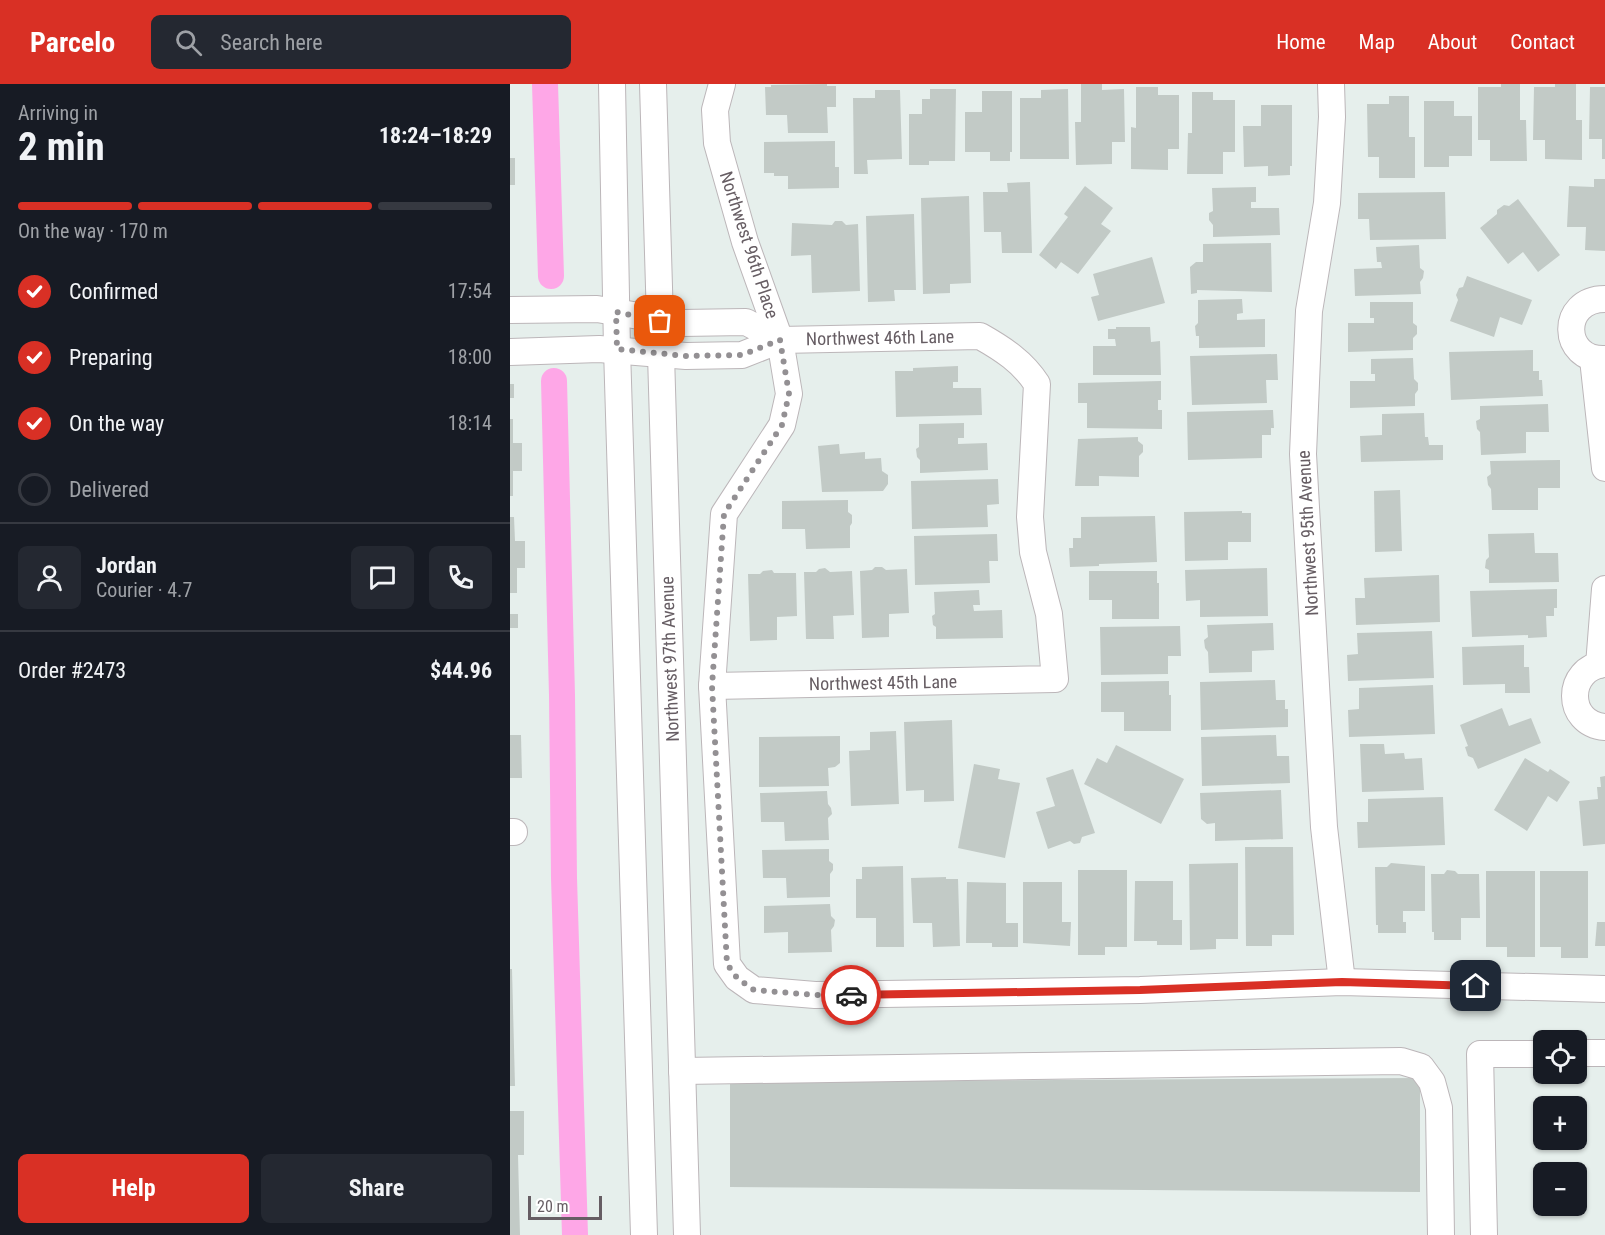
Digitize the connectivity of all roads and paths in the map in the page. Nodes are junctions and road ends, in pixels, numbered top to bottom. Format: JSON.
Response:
{"nodes":[{"id":1,"x":612,"y":84,"type":"edge"},
{"id":2,"x":653,"y":84,"type":"edge"},
{"id":3,"x":722,"y":84,"type":"edge"},
{"id":4,"x":1331,"y":84,"type":"edge"},
{"id":5,"x":1605,"y":299,"type":"edge"},
{"id":6,"x":510,"y":310,"type":"edge"},
{"id":7,"x":616,"y":312,"type":"junction"},
{"id":8,"x":660,"y":321,"type":"junction"},
{"id":9,"x":780,"y":340,"type":"junction"},
{"id":10,"x":617,"y":349,"type":"junction"},
{"id":11,"x":510,"y":352,"type":"edge"},
{"id":12,"x":662,"y":353,"type":"junction"},
{"id":13,"x":1599,"y":359,"type":"edge"},
{"id":14,"x":1605,"y":468,"type":"edge"},
{"id":15,"x":1605,"y":589,"type":"edge"},
{"id":16,"x":1602,"y":665,"type":"edge"},
{"id":17,"x":1055,"y":679,"type":"joint"},
{"id":18,"x":712,"y":686,"type":"junction"},
{"id":19,"x":1605,"y":727,"type":"edge"},
{"id":20,"x":1342,"y":982,"type":"junction"},
{"id":21,"x":1605,"y":989,"type":"edge"},
{"id":22,"x":1533,"y":1053,"type":"edge"},
{"id":23,"x":1587,"y":1053,"type":"edge"},
{"id":24,"x":1605,"y":1053,"type":"edge"},
{"id":25,"x":682,"y":1071,"type":"junction"},
{"id":26,"x":644,"y":1235,"type":"edge"},
{"id":27,"x":687,"y":1235,"type":"edge"},
{"id":28,"x":1441,"y":1235,"type":"edge"},
{"id":29,"x":1484,"y":1235,"type":"edge"}],
"edges":[{"from":1,"to":7,"type":"street"},
{"from":2,"to":8,"type":"street","name":"Northwest 97th Avenue"},
{"from":3,"to":9,"type":"street","name":"Northwest 96th Place"},
{"from":4,"to":20,"type":"street","name":"Northwest 95th Avenue"},
{"from":5,"to":13,"type":"street"},
{"from":6,"to":7,"type":"street","name":"Northwest 46th Lane"},
{"from":7,"to":8,"type":"street","name":"Northwest 46th Lane"},
{"from":7,"to":10,"type":"street"},
{"from":8,"to":9,"type":"street","name":"Northwest 46th Lane"},
{"from":8,"to":12,"type":"street","name":"Northwest 97th Avenue"},
{"from":9,"to":12,"type":"street","name":"Northwest 46th Lane"},
{"from":9,"to":17,"type":"street","name":"Northwest 46th Lane"},
{"from":9,"to":18,"type":"street","name":"Northwest 96th Place"},
{"from":10,"to":11,"type":"street","name":"Northwest 46th Lane"},
{"from":10,"to":12,"type":"street","name":"Northwest 46th Lane"},
{"from":10,"to":26,"type":"street"},
{"from":12,"to":25,"type":"street","name":"Northwest 97th Avenue"},
{"from":13,"to":14,"type":"street"},
{"from":15,"to":16,"type":"street"},
{"from":16,"to":19,"type":"street"},
{"from":17,"to":18,"type":"street","name":"Northwest 45th Lane"},
{"from":18,"to":20,"type":"street","name":"Northwest 96th Place"},
{"from":20,"to":21,"type":"street"},
{"from":22,"to":29,"type":"street"},
{"from":23,"to":24,"type":"street"},
{"from":25,"to":27,"type":"street","name":"Northwest 97th Avenue"},
{"from":25,"to":28,"type":"street"}]}
